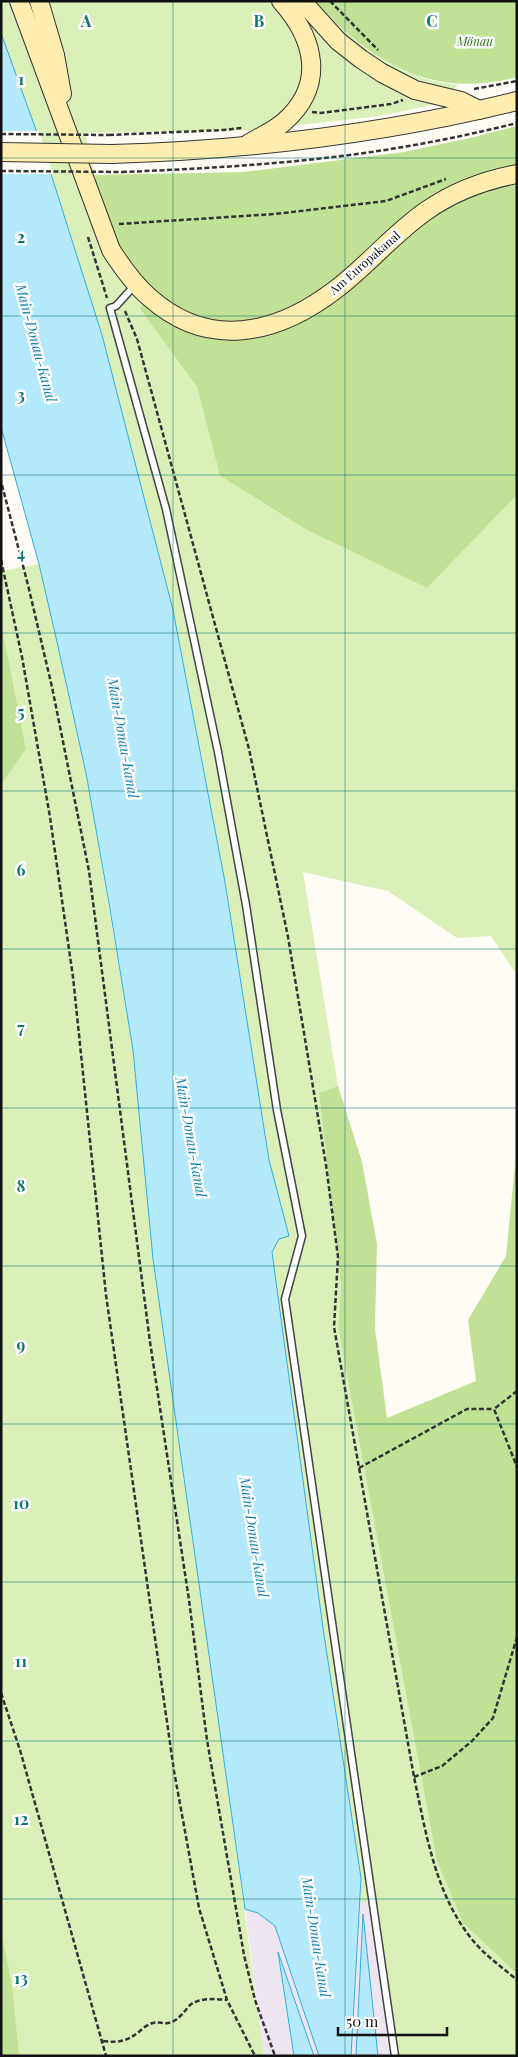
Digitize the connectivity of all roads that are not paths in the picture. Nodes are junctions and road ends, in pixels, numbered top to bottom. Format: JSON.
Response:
{"nodes":[{"id":1,"x":19,"y":1,"type":"edge"},
{"id":2,"x":39,"y":1,"type":"edge"},
{"id":3,"x":281,"y":1,"type":"edge"},
{"id":4,"x":302,"y":1,"type":"edge"},
{"id":5,"x":517,"y":101,"type":"edge"},
{"id":6,"x":479,"y":110,"type":"junction"},
{"id":7,"x":72,"y":144,"type":"junction"},
{"id":8,"x":240,"y":148,"type":"junction"},
{"id":9,"x":1,"y":152,"type":"edge"},
{"id":10,"x":517,"y":174,"type":"edge"},
{"id":11,"x":136,"y":284,"type":"junction"},
{"id":12,"x":395,"y":2056,"type":"edge"}],
"edges":[{"from":1,"to":7,"type":"main road","name":"Am Europakanal"},
{"from":2,"to":7,"type":"main road","name":"Am Europakanal"},
{"from":3,"to":8,"type":"main road"},
{"from":4,"to":6,"type":"main road"},
{"from":5,"to":6,"type":"main road"},
{"from":6,"to":8,"type":"main road"},
{"from":7,"to":11,"type":"main road","name":"Am Europakanal"},
{"from":8,"to":9,"type":"main road","bridge":true},
{"from":10,"to":11,"type":"main road","name":"Am Europakanal"},
{"from":11,"to":12,"type":"lane"}]}
